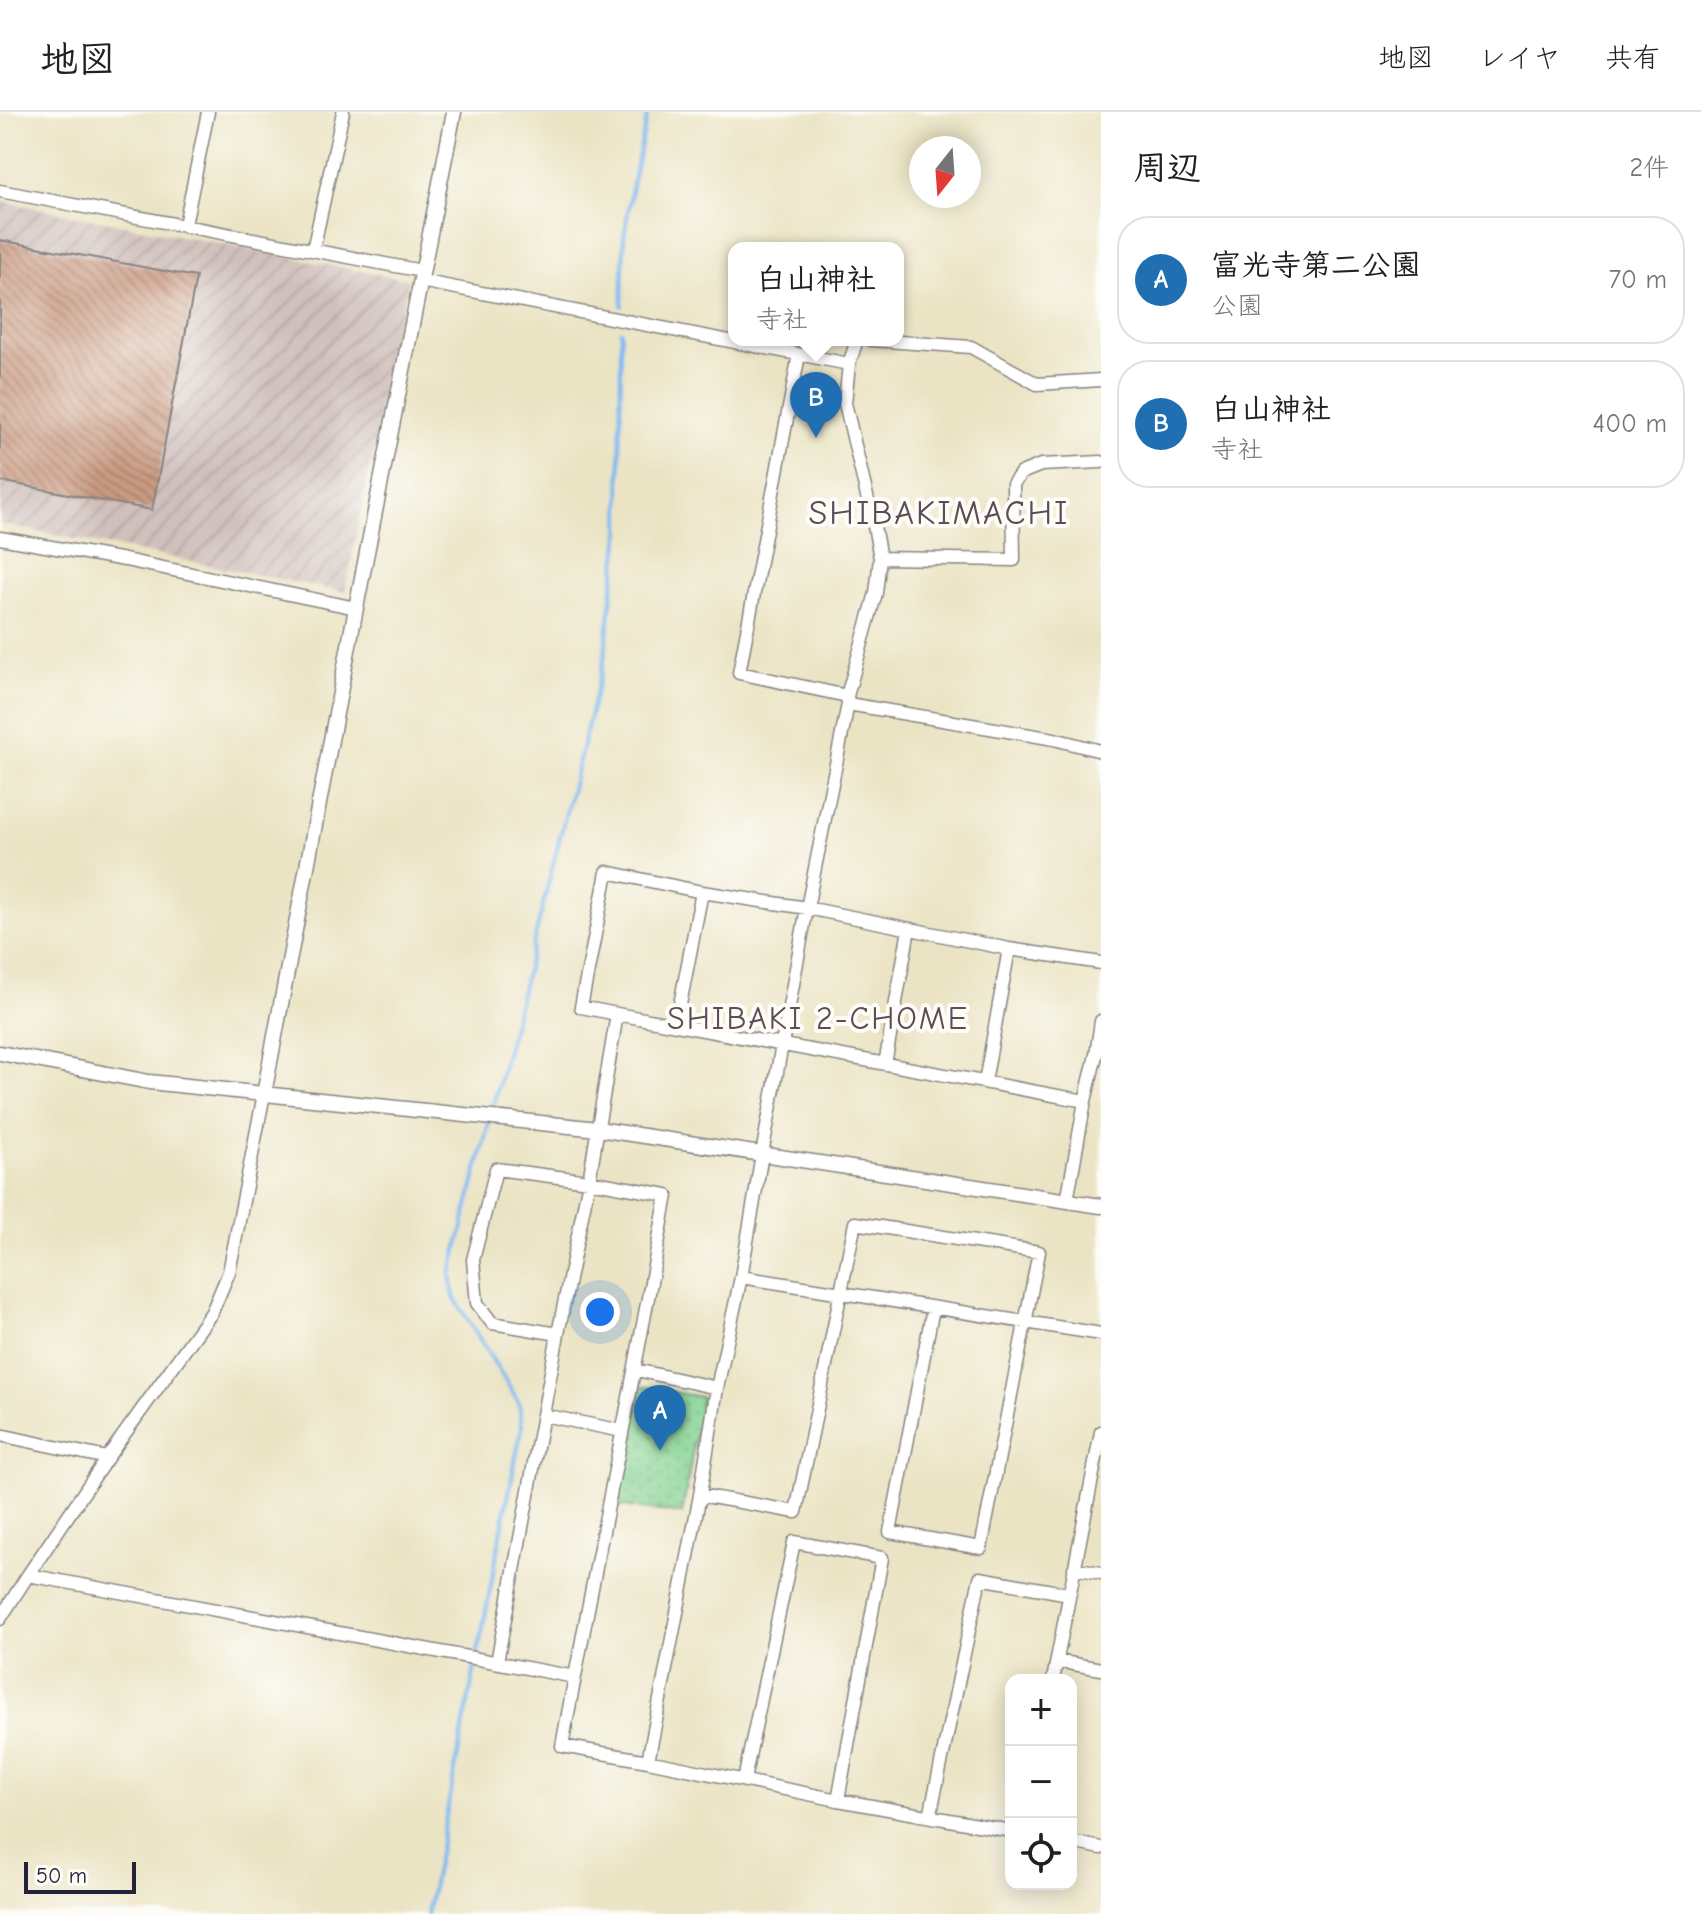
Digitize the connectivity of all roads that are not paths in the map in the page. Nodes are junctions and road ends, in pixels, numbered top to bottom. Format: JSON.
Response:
{"nodes":[{"id":1,"x":208,"y":112,"type":"edge"},
{"id":2,"x":343,"y":112,"type":"edge"},
{"id":3,"x":454,"y":112,"type":"edge"},
{"id":4,"x":0,"y":191,"type":"edge"},
{"id":5,"x":185,"y":225,"type":"junction"},
{"id":6,"x":313,"y":250,"type":"junction"},
{"id":7,"x":421,"y":276,"type":"junction"},
{"id":8,"x":728,"y":340,"type":"edge"},
{"id":9,"x":904,"y":342,"type":"edge"},
{"id":10,"x":756,"y":346,"type":"edge"},
{"id":11,"x":855,"y":346,"type":"edge"},
{"id":12,"x":799,"y":355,"type":"junction"},
{"id":13,"x":849,"y":364,"type":"junction"},
{"id":14,"x":1101,"y":380,"type":"edge"},
{"id":15,"x":1101,"y":462,"type":"edge"},
{"id":16,"x":0,"y":538,"type":"edge"},
{"id":17,"x":880,"y":558,"type":"junction"},
{"id":18,"x":356,"y":608,"type":"junction"},
{"id":19,"x":848,"y":700,"type":"junction"},
{"id":20,"x":1101,"y":751,"type":"edge"},
{"id":21,"x":702,"y":892,"type":"junction"},
{"id":22,"x":807,"y":908,"type":"junction"},
{"id":23,"x":909,"y":929,"type":"junction"},
{"id":24,"x":1009,"y":949,"type":"junction"},
{"id":25,"x":1101,"y":963,"type":"edge"},
{"id":26,"x":617,"y":1014,"type":"junction"},
{"id":27,"x":1101,"y":1021,"type":"edge"},
{"id":28,"x":676,"y":1025,"type":"junction"},
{"id":29,"x":782,"y":1046,"type":"junction"},
{"id":30,"x":0,"y":1053,"type":"edge"},
{"id":31,"x":1098,"y":1055,"type":"edge"},
{"id":32,"x":885,"y":1064,"type":"junction"},
{"id":33,"x":985,"y":1082,"type":"junction"},
{"id":34,"x":264,"y":1094,"type":"junction"},
{"id":35,"x":1085,"y":1101,"type":"junction"},
{"id":36,"x":598,"y":1129,"type":"junction"},
{"id":37,"x":762,"y":1154,"type":"junction"},
{"id":38,"x":589,"y":1181,"type":"junction"},
{"id":39,"x":1067,"y":1201,"type":"junction"},
{"id":40,"x":1101,"y":1206,"type":"edge"},
{"id":41,"x":741,"y":1277,"type":"junction"},
{"id":42,"x":839,"y":1293,"type":"junction"},
{"id":43,"x":933,"y":1308,"type":"junction"},
{"id":44,"x":1026,"y":1323,"type":"junction"},
{"id":45,"x":558,"y":1334,"type":"junction"},
{"id":46,"x":1101,"y":1334,"type":"edge"},
{"id":47,"x":636,"y":1370,"type":"junction"},
{"id":48,"x":717,"y":1388,"type":"junction"},
{"id":49,"x":543,"y":1415,"type":"junction"},
{"id":50,"x":622,"y":1431,"type":"junction"},
{"id":51,"x":1101,"y":1432,"type":"edge"},
{"id":52,"x":0,"y":1435,"type":"edge"},
{"id":53,"x":107,"y":1458,"type":"junction"},
{"id":54,"x":700,"y":1495,"type":"junction"},
{"id":55,"x":1074,"y":1568,"type":"junction"},
{"id":56,"x":1101,"y":1573,"type":"edge"},
{"id":57,"x":28,"y":1575,"type":"junction"},
{"id":58,"x":1069,"y":1594,"type":"junction"},
{"id":59,"x":0,"y":1619,"type":"edge"},
{"id":60,"x":493,"y":1661,"type":"junction"},
{"id":61,"x":1057,"y":1661,"type":"junction"},
{"id":62,"x":1101,"y":1669,"type":"edge"},
{"id":63,"x":1054,"y":1674,"type":"edge"},
{"id":64,"x":575,"y":1677,"type":"junction"},
{"id":65,"x":648,"y":1761,"type":"junction"},
{"id":66,"x":744,"y":1780,"type":"junction"},
{"id":67,"x":838,"y":1800,"type":"junction"},
{"id":68,"x":930,"y":1816,"type":"junction"},
{"id":69,"x":1005,"y":1830,"type":"edge"},
{"id":70,"x":1077,"y":1843,"type":"edge"},
{"id":71,"x":1101,"y":1848,"type":"edge"}],
"edges":[{"from":1,"to":5,"type":"street"},
{"from":2,"to":6,"type":"street"},
{"from":3,"to":7,"type":"street"},
{"from":4,"to":5,"type":"street"},
{"from":5,"to":6,"type":"street"},
{"from":6,"to":7,"type":"street"},
{"from":7,"to":8,"type":"street"},
{"from":7,"to":18,"type":"street"},
{"from":9,"to":14,"type":"street"},
{"from":10,"to":12,"type":"street"},
{"from":11,"to":13,"type":"street"},
{"from":12,"to":13,"type":"street"},
{"from":12,"to":19,"type":"street"},
{"from":13,"to":17,"type":"street"},
{"from":15,"to":17,"type":"street"},
{"from":16,"to":18,"type":"street"},
{"from":17,"to":19,"type":"street"},
{"from":18,"to":34,"type":"street"},
{"from":19,"to":20,"type":"street"},
{"from":19,"to":22,"type":"street"},
{"from":21,"to":22,"type":"street"},
{"from":21,"to":26,"type":"street"},
{"from":21,"to":28,"type":"street"},
{"from":22,"to":23,"type":"street"},
{"from":22,"to":29,"type":"street"},
{"from":23,"to":24,"type":"street"},
{"from":23,"to":32,"type":"street"},
{"from":24,"to":25,"type":"street"},
{"from":24,"to":33,"type":"street"},
{"from":26,"to":28,"type":"street"},
{"from":26,"to":36,"type":"street"},
{"from":27,"to":31,"type":"street"},
{"from":28,"to":29,"type":"street"},
{"from":29,"to":32,"type":"street"},
{"from":29,"to":37,"type":"street"},
{"from":30,"to":34,"type":"street"},
{"from":31,"to":35,"type":"street"},
{"from":32,"to":33,"type":"street"},
{"from":33,"to":35,"type":"street"},
{"from":34,"to":36,"type":"street"},
{"from":34,"to":53,"type":"street"},
{"from":35,"to":39,"type":"street"},
{"from":36,"to":37,"type":"street"},
{"from":36,"to":38,"type":"street"},
{"from":37,"to":39,"type":"street"},
{"from":37,"to":41,"type":"street"},
{"from":38,"to":45,"type":"street"},
{"from":38,"to":45,"type":"street"},
{"from":38,"to":47,"type":"street"},
{"from":39,"to":40,"type":"street"},
{"from":41,"to":42,"type":"street"},
{"from":41,"to":48,"type":"street"},
{"from":42,"to":43,"type":"street"},
{"from":42,"to":44,"type":"street"},
{"from":42,"to":54,"type":"street"},
{"from":43,"to":44,"type":"street"},
{"from":43,"to":44,"type":"street"},
{"from":44,"to":46,"type":"street"},
{"from":45,"to":49,"type":"street"},
{"from":47,"to":48,"type":"street"},
{"from":47,"to":50,"type":"street"},
{"from":48,"to":54,"type":"street"},
{"from":49,"to":50,"type":"street"},
{"from":49,"to":60,"type":"street"},
{"from":50,"to":64,"type":"street"},
{"from":51,"to":55,"type":"street"},
{"from":52,"to":53,"type":"street"},
{"from":53,"to":57,"type":"street"},
{"from":54,"to":65,"type":"street"},
{"from":55,"to":56,"type":"street"},
{"from":55,"to":58,"type":"street"},
{"from":57,"to":59,"type":"street"},
{"from":57,"to":60,"type":"street"},
{"from":58,"to":61,"type":"street"},
{"from":58,"to":68,"type":"street"},
{"from":60,"to":64,"type":"street"},
{"from":61,"to":62,"type":"street"},
{"from":61,"to":63,"type":"street"},
{"from":64,"to":65,"type":"street"},
{"from":65,"to":66,"type":"street"},
{"from":66,"to":67,"type":"street"},
{"from":66,"to":67,"type":"street"},
{"from":67,"to":68,"type":"street"},
{"from":68,"to":69,"type":"street"},
{"from":70,"to":71,"type":"street"}]}
